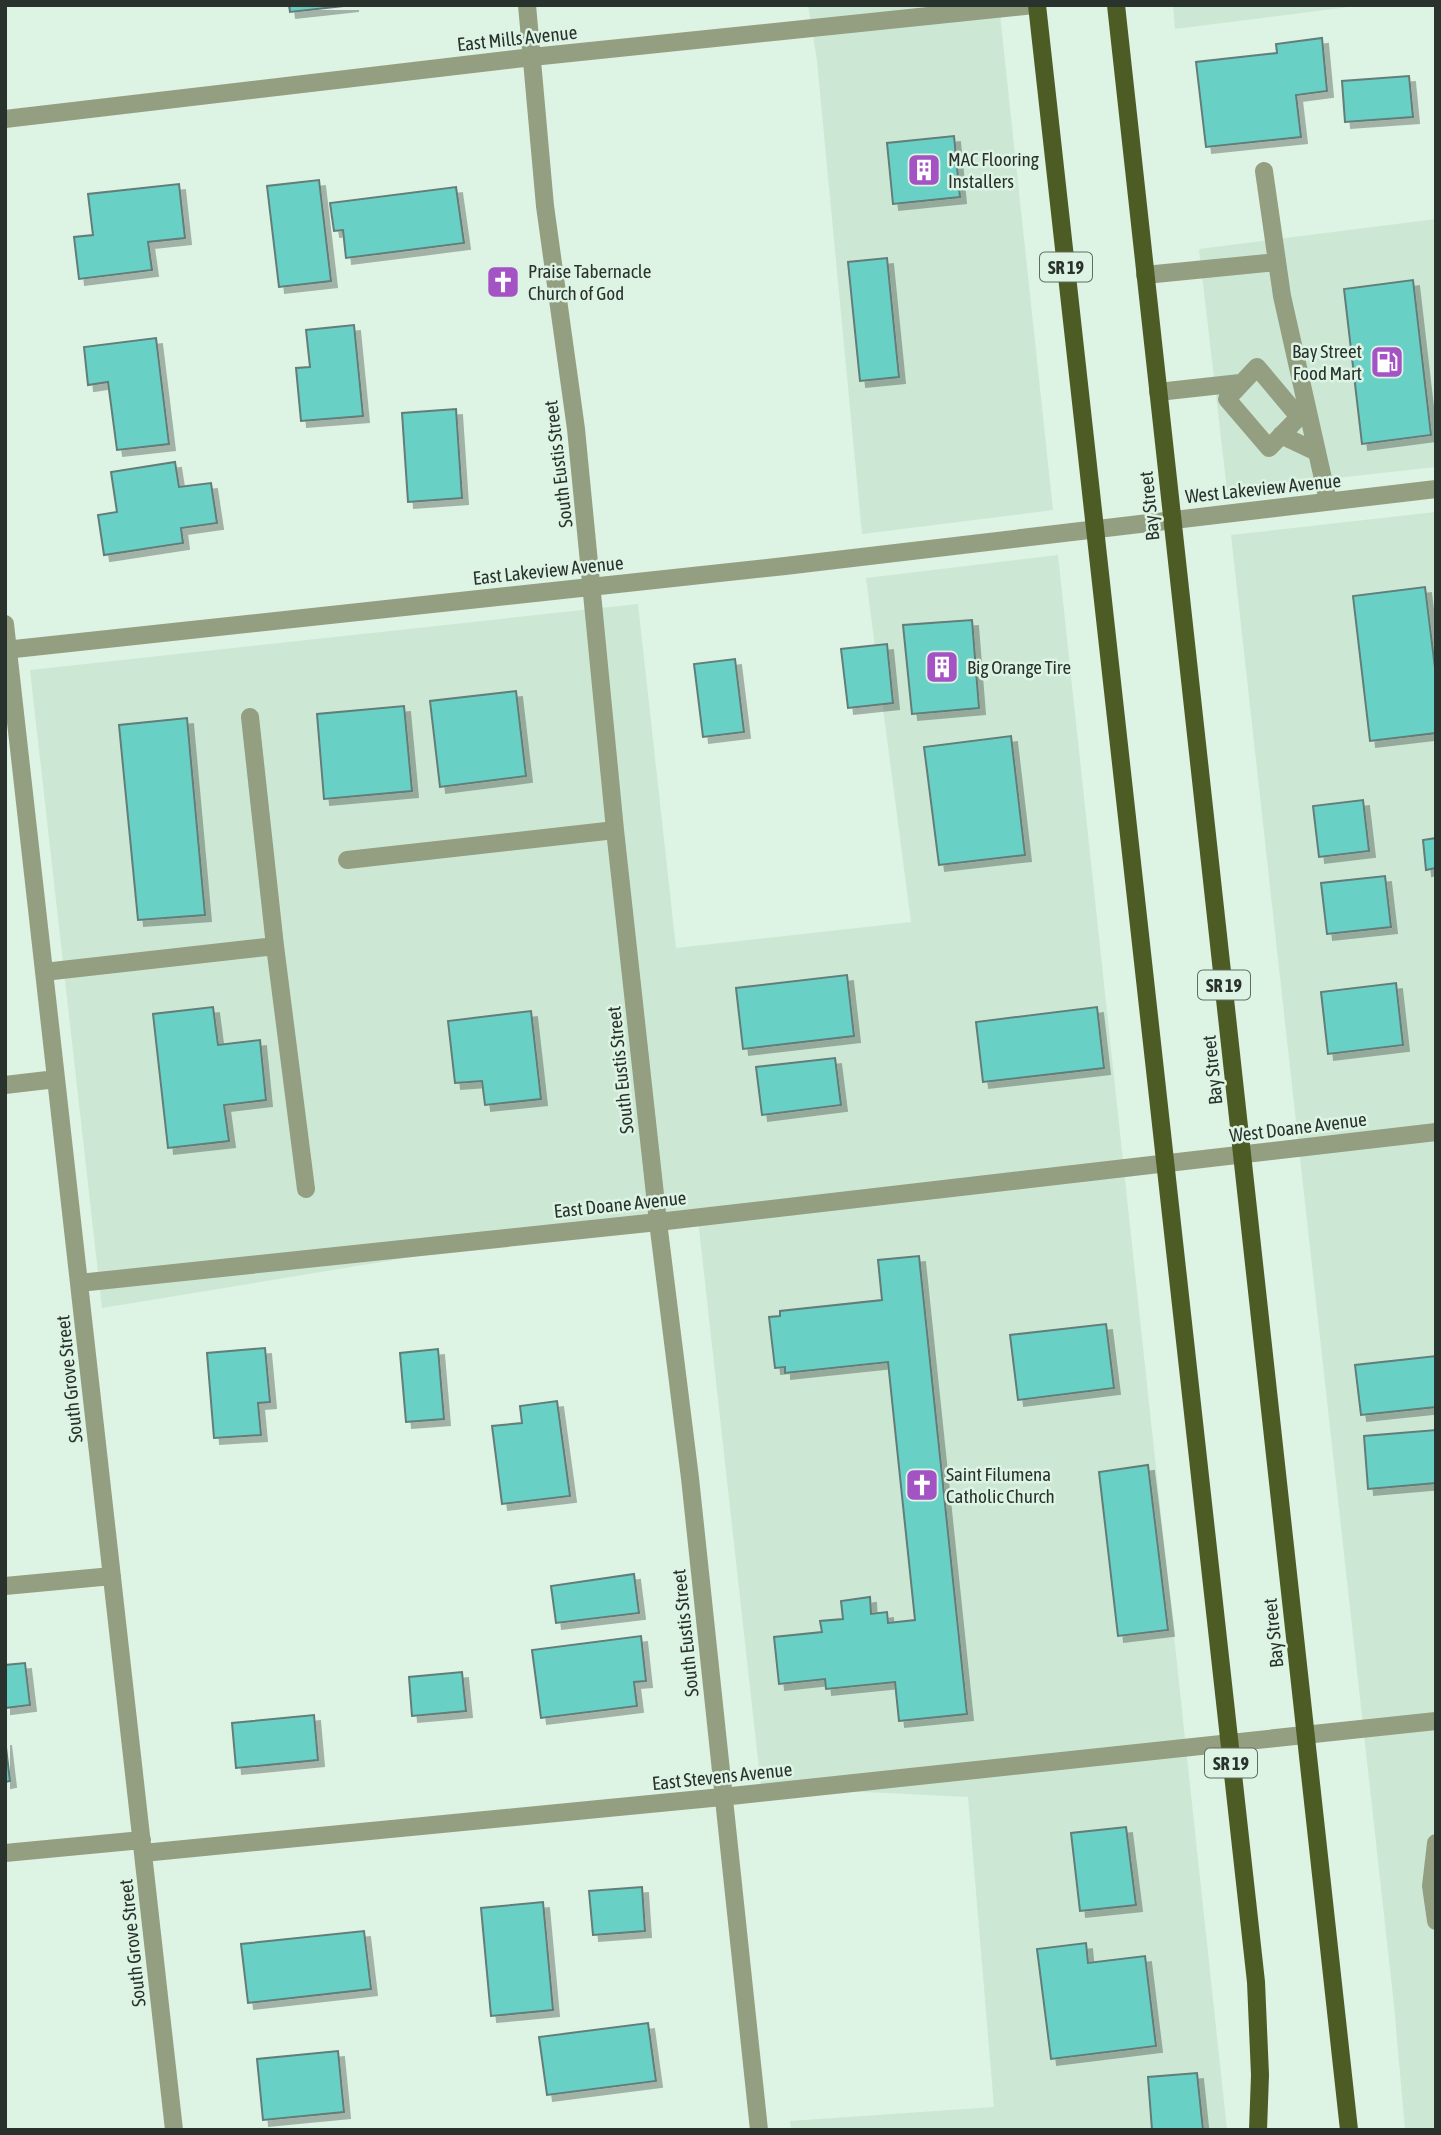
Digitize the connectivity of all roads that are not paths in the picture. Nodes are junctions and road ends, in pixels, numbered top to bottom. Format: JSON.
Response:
{"nodes":[{"id":1,"x":527,"y":5,"type":"edge"},
{"id":2,"x":1036,"y":5,"type":"edge"},
{"id":3,"x":1116,"y":5,"type":"edge"},
{"id":4,"x":531,"y":57,"type":"junction"},
{"id":5,"x":5,"y":118,"type":"edge"},
{"id":6,"x":1264,"y":171,"type":"dead end"},
{"id":7,"x":1277,"y":262,"type":"junction"},
{"id":8,"x":1145,"y":275,"type":"junction"},
{"id":9,"x":1240,"y":383,"type":"junction"},
{"id":10,"x":1158,"y":392,"type":"junction"},
{"id":11,"x":1281,"y":435,"type":"junction"},
{"id":12,"x":1317,"y":452,"type":"junction"},
{"id":13,"x":1436,"y":489,"type":"edge"},
{"id":14,"x":1328,"y":501,"type":"junction"},
{"id":15,"x":1172,"y":519,"type":"junction"},
{"id":16,"x":1095,"y":528,"type":"junction"},
{"id":17,"x":593,"y":586,"type":"junction"},
{"id":18,"x":5,"y":624,"type":"edge"},
{"id":19,"x":7,"y":650,"type":"edge"},
{"id":20,"x":250,"y":717,"type":"dead end"},
{"id":21,"x":615,"y":830,"type":"junction"},
{"id":22,"x":347,"y":860,"type":"dead end"},
{"id":23,"x":275,"y":946,"type":"junction"},
{"id":24,"x":44,"y":972,"type":"junction"},
{"id":25,"x":56,"y":1079,"type":"junction"},
{"id":26,"x":5,"y":1085,"type":"edge"},
{"id":27,"x":1436,"y":1132,"type":"edge"},
{"id":28,"x":1243,"y":1154,"type":"junction"},
{"id":29,"x":1164,"y":1163,"type":"junction"},
{"id":30,"x":306,"y":1189,"type":"dead end"},
{"id":31,"x":659,"y":1222,"type":"junction"},
{"id":32,"x":79,"y":1283,"type":"junction"},
{"id":33,"x":112,"y":1576,"type":"junction"},
{"id":34,"x":5,"y":1586,"type":"edge"},
{"id":35,"x":1436,"y":1721,"type":"edge"},
{"id":36,"x":1306,"y":1736,"type":"junction"},
{"id":37,"x":1229,"y":1745,"type":"junction"},
{"id":38,"x":722,"y":1797,"type":"junction"},
{"id":39,"x":1436,"y":1843,"type":"edge"},
{"id":40,"x":142,"y":1847,"type":"junction"},
{"id":41,"x":5,"y":1853,"type":"edge"},
{"id":42,"x":1436,"y":1921,"type":"edge"},
{"id":43,"x":174,"y":2130,"type":"edge"},
{"id":44,"x":759,"y":2130,"type":"edge"},
{"id":45,"x":1258,"y":2130,"type":"edge"},
{"id":46,"x":1349,"y":2130,"type":"edge"}],
"edges":[{"from":1,"to":4,"type":"street","name":"South Eustis Street"},
{"from":2,"to":4,"type":"street","name":"East Mills Avenue"},
{"from":2,"to":16,"type":"main road","number":"SR 19"},
{"from":3,"to":8,"type":"main road","name":"Bay Street","number":"SR 19"},
{"from":4,"to":5,"type":"street","name":"East Mills Avenue"},
{"from":4,"to":17,"type":"street","name":"South Eustis Street"},
{"from":6,"to":7,"type":"street"},
{"from":7,"to":8,"type":"street"},
{"from":7,"to":12,"type":"street"},
{"from":8,"to":10,"type":"main road","name":"Bay Street","number":"SR 19"},
{"from":9,"to":10,"type":"street"},
{"from":9,"to":11,"type":"street"},
{"from":9,"to":11,"type":"street"},
{"from":10,"to":15,"type":"main road","name":"Bay Street","number":"SR 19"},
{"from":11,"to":12,"type":"street"},
{"from":12,"to":14,"type":"street"},
{"from":13,"to":14,"type":"street","name":"West Lakeview Avenue"},
{"from":14,"to":15,"type":"street","name":"West Lakeview Avenue"},
{"from":15,"to":16,"type":"street","name":"West Lakeview Avenue"},
{"from":15,"to":28,"type":"main road","name":"Bay Street","number":"SR 19"},
{"from":16,"to":17,"type":"street","name":"East Lakeview Avenue"},
{"from":16,"to":29,"type":"main road","number":"SR 19"},
{"from":17,"to":19,"type":"street","name":"East Lakeview Avenue"},
{"from":17,"to":21,"type":"street","name":"South Eustis Street"},
{"from":18,"to":19,"type":"street","name":"South Grove Street"},
{"from":19,"to":24,"type":"street","name":"South Grove Street"},
{"from":20,"to":23,"type":"street"},
{"from":21,"to":22,"type":"street"},
{"from":21,"to":31,"type":"street","name":"South Eustis Street"},
{"from":23,"to":24,"type":"street"},
{"from":23,"to":30,"type":"street"},
{"from":24,"to":25,"type":"street","name":"South Grove Street"},
{"from":25,"to":26,"type":"street"},
{"from":25,"to":32,"type":"street","name":"South Grove Street"},
{"from":27,"to":28,"type":"street","name":"West Doane Avenue"},
{"from":28,"to":29,"type":"street","name":"West Doane Avenue"},
{"from":28,"to":36,"type":"main road","name":"Bay Street","number":"SR 19"},
{"from":29,"to":31,"type":"street","name":"East Doane Avenue"},
{"from":29,"to":37,"type":"main road","number":"SR 19"},
{"from":31,"to":32,"type":"street","name":"East Doane Avenue"},
{"from":31,"to":38,"type":"street","name":"South Eustis Street"},
{"from":32,"to":33,"type":"street","name":"South Grove Street"},
{"from":33,"to":34,"type":"street"},
{"from":33,"to":40,"type":"street","name":"South Grove Street"},
{"from":35,"to":36,"type":"street","name":"East Stevens Avenue"},
{"from":36,"to":37,"type":"street","name":"East Stevens Avenue"},
{"from":36,"to":46,"type":"main road","name":"Bay Street","number":"SR 19"},
{"from":37,"to":38,"type":"street","name":"East Stevens Avenue"},
{"from":37,"to":45,"type":"main road","number":"SR 19"},
{"from":38,"to":40,"type":"street","name":"East Stevens Avenue"},
{"from":38,"to":44,"type":"street","name":"South Eustis Street"},
{"from":39,"to":42,"type":"street"},
{"from":40,"to":41,"type":"street","name":"East Stevens Avenue"},
{"from":40,"to":43,"type":"street","name":"South Grove Street"}]}
